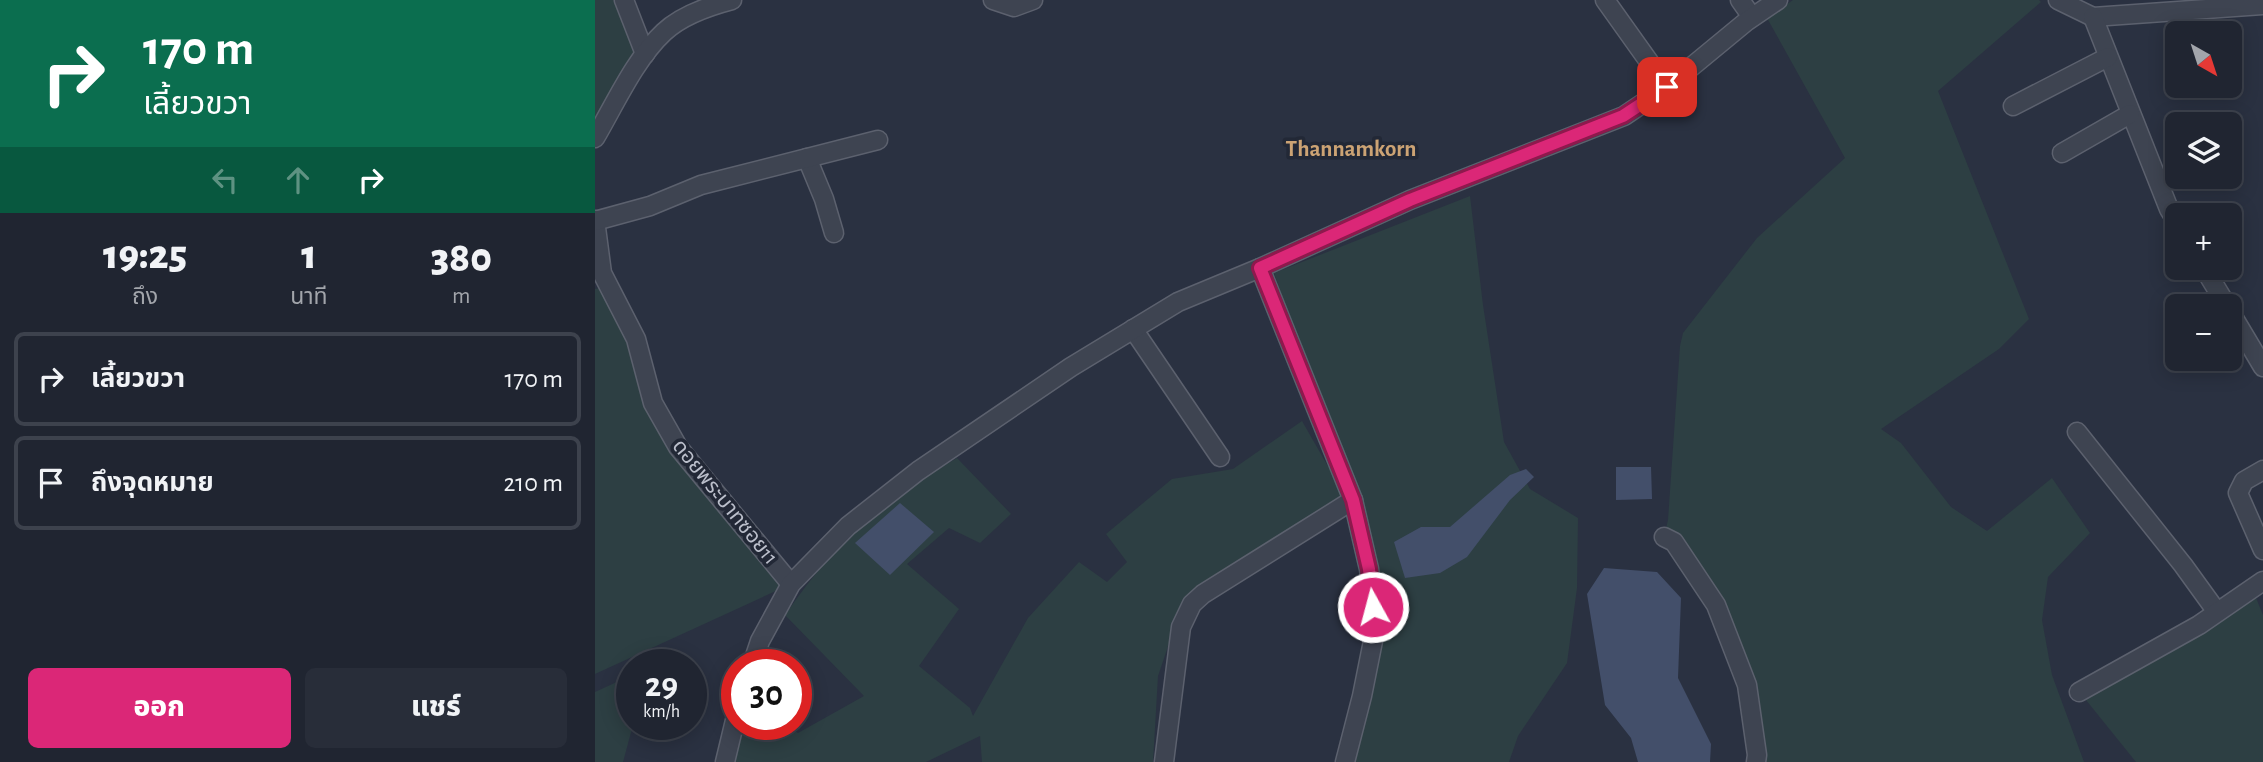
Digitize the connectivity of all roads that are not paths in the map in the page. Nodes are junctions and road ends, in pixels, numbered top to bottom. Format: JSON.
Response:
{"nodes":[{"id":1,"x":624,"y":0,"type":"edge"},
{"id":2,"x":732,"y":0,"type":"edge"},
{"id":3,"x":993,"y":0,"type":"edge"},
{"id":4,"x":1605,"y":0,"type":"edge"},
{"id":5,"x":1740,"y":0,"type":"edge"},
{"id":6,"x":1778,"y":0,"type":"edge"},
{"id":7,"x":2059,"y":0,"type":"edge"},
{"id":8,"x":1032,"y":1,"type":"edge"},
{"id":9,"x":2263,"y":5,"type":"edge"},
{"id":10,"x":1752,"y":17,"type":"junction"},
{"id":11,"x":2093,"y":17,"type":"junction"},
{"id":12,"x":645,"y":54,"type":"junction"},
{"id":13,"x":2108,"y":57,"type":"junction"},
{"id":14,"x":1667,"y":87,"type":"junction"},
{"id":15,"x":2013,"y":106,"type":"dead end"},
{"id":16,"x":2130,"y":114,"type":"junction"},
{"id":17,"x":595,"y":138,"type":"edge"},
{"id":18,"x":878,"y":141,"type":"dead end"},
{"id":19,"x":2062,"y":153,"type":"dead end"},
{"id":20,"x":807,"y":158,"type":"junction"},
{"id":21,"x":2167,"y":203,"type":"edge"},
{"id":22,"x":595,"y":221,"type":"edge"},
{"id":23,"x":834,"y":233,"type":"dead end"},
{"id":24,"x":1260,"y":268,"type":"junction"},
{"id":25,"x":601,"y":287,"type":"edge"},
{"id":26,"x":1133,"y":329,"type":"junction"},
{"id":27,"x":2242,"y":332,"type":"edge"},
{"id":28,"x":2263,"y":367,"type":"edge"},
{"id":29,"x":2077,"y":432,"type":"dead end"},
{"id":30,"x":1220,"y":457,"type":"dead end"},
{"id":31,"x":2263,"y":470,"type":"edge"},
{"id":32,"x":1353,"y":500,"type":"junction"},
{"id":33,"x":1664,"y":537,"type":"dead end"},
{"id":34,"x":2263,"y":550,"type":"edge"},
{"id":35,"x":2263,"y":581,"type":"edge"},
{"id":36,"x":792,"y":584,"type":"junction"},
{"id":37,"x":2217,"y":612,"type":"junction"},
{"id":38,"x":757,"y":649,"type":"edge"},
{"id":39,"x":2079,"y":692,"type":"dead end"},
{"id":40,"x":730,"y":740,"type":"edge"},
{"id":41,"x":725,"y":762,"type":"edge"},
{"id":42,"x":1164,"y":762,"type":"edge"},
{"id":43,"x":1345,"y":762,"type":"edge"},
{"id":44,"x":1755,"y":762,"type":"edge"}],
"edges":[{"from":1,"to":12,"type":"street"},
{"from":2,"to":12,"type":"street"},
{"from":3,"to":8,"type":"street"},
{"from":4,"to":14,"type":"street"},
{"from":5,"to":10,"type":"street"},
{"from":6,"to":10,"type":"street"},
{"from":7,"to":11,"type":"street"},
{"from":9,"to":11,"type":"street"},
{"from":10,"to":14,"type":"street"},
{"from":11,"to":13,"type":"street"},
{"from":12,"to":17,"type":"street"},
{"from":13,"to":15,"type":"street"},
{"from":13,"to":16,"type":"street"},
{"from":14,"to":24,"type":"street"},
{"from":16,"to":19,"type":"street"},
{"from":16,"to":21,"type":"street"},
{"from":18,"to":20,"type":"street"},
{"from":20,"to":22,"type":"street"},
{"from":20,"to":23,"type":"street"},
{"from":22,"to":25,"type":"street","name":"ดอยพระบาทซอย11"},
{"from":24,"to":26,"type":"street"},
{"from":24,"to":32,"type":"street"},
{"from":25,"to":36,"type":"street","name":"ดอยพระบาทซอย11"},
{"from":26,"to":30,"type":"street"},
{"from":26,"to":36,"type":"street"},
{"from":27,"to":28,"type":"street"},
{"from":29,"to":37,"type":"street"},
{"from":31,"to":34,"type":"street"},
{"from":32,"to":42,"type":"street"},
{"from":32,"to":43,"type":"street"},
{"from":33,"to":44,"type":"street"},
{"from":35,"to":37,"type":"street"},
{"from":36,"to":38,"type":"street"},
{"from":37,"to":39,"type":"street"},
{"from":40,"to":41,"type":"street"}]}
